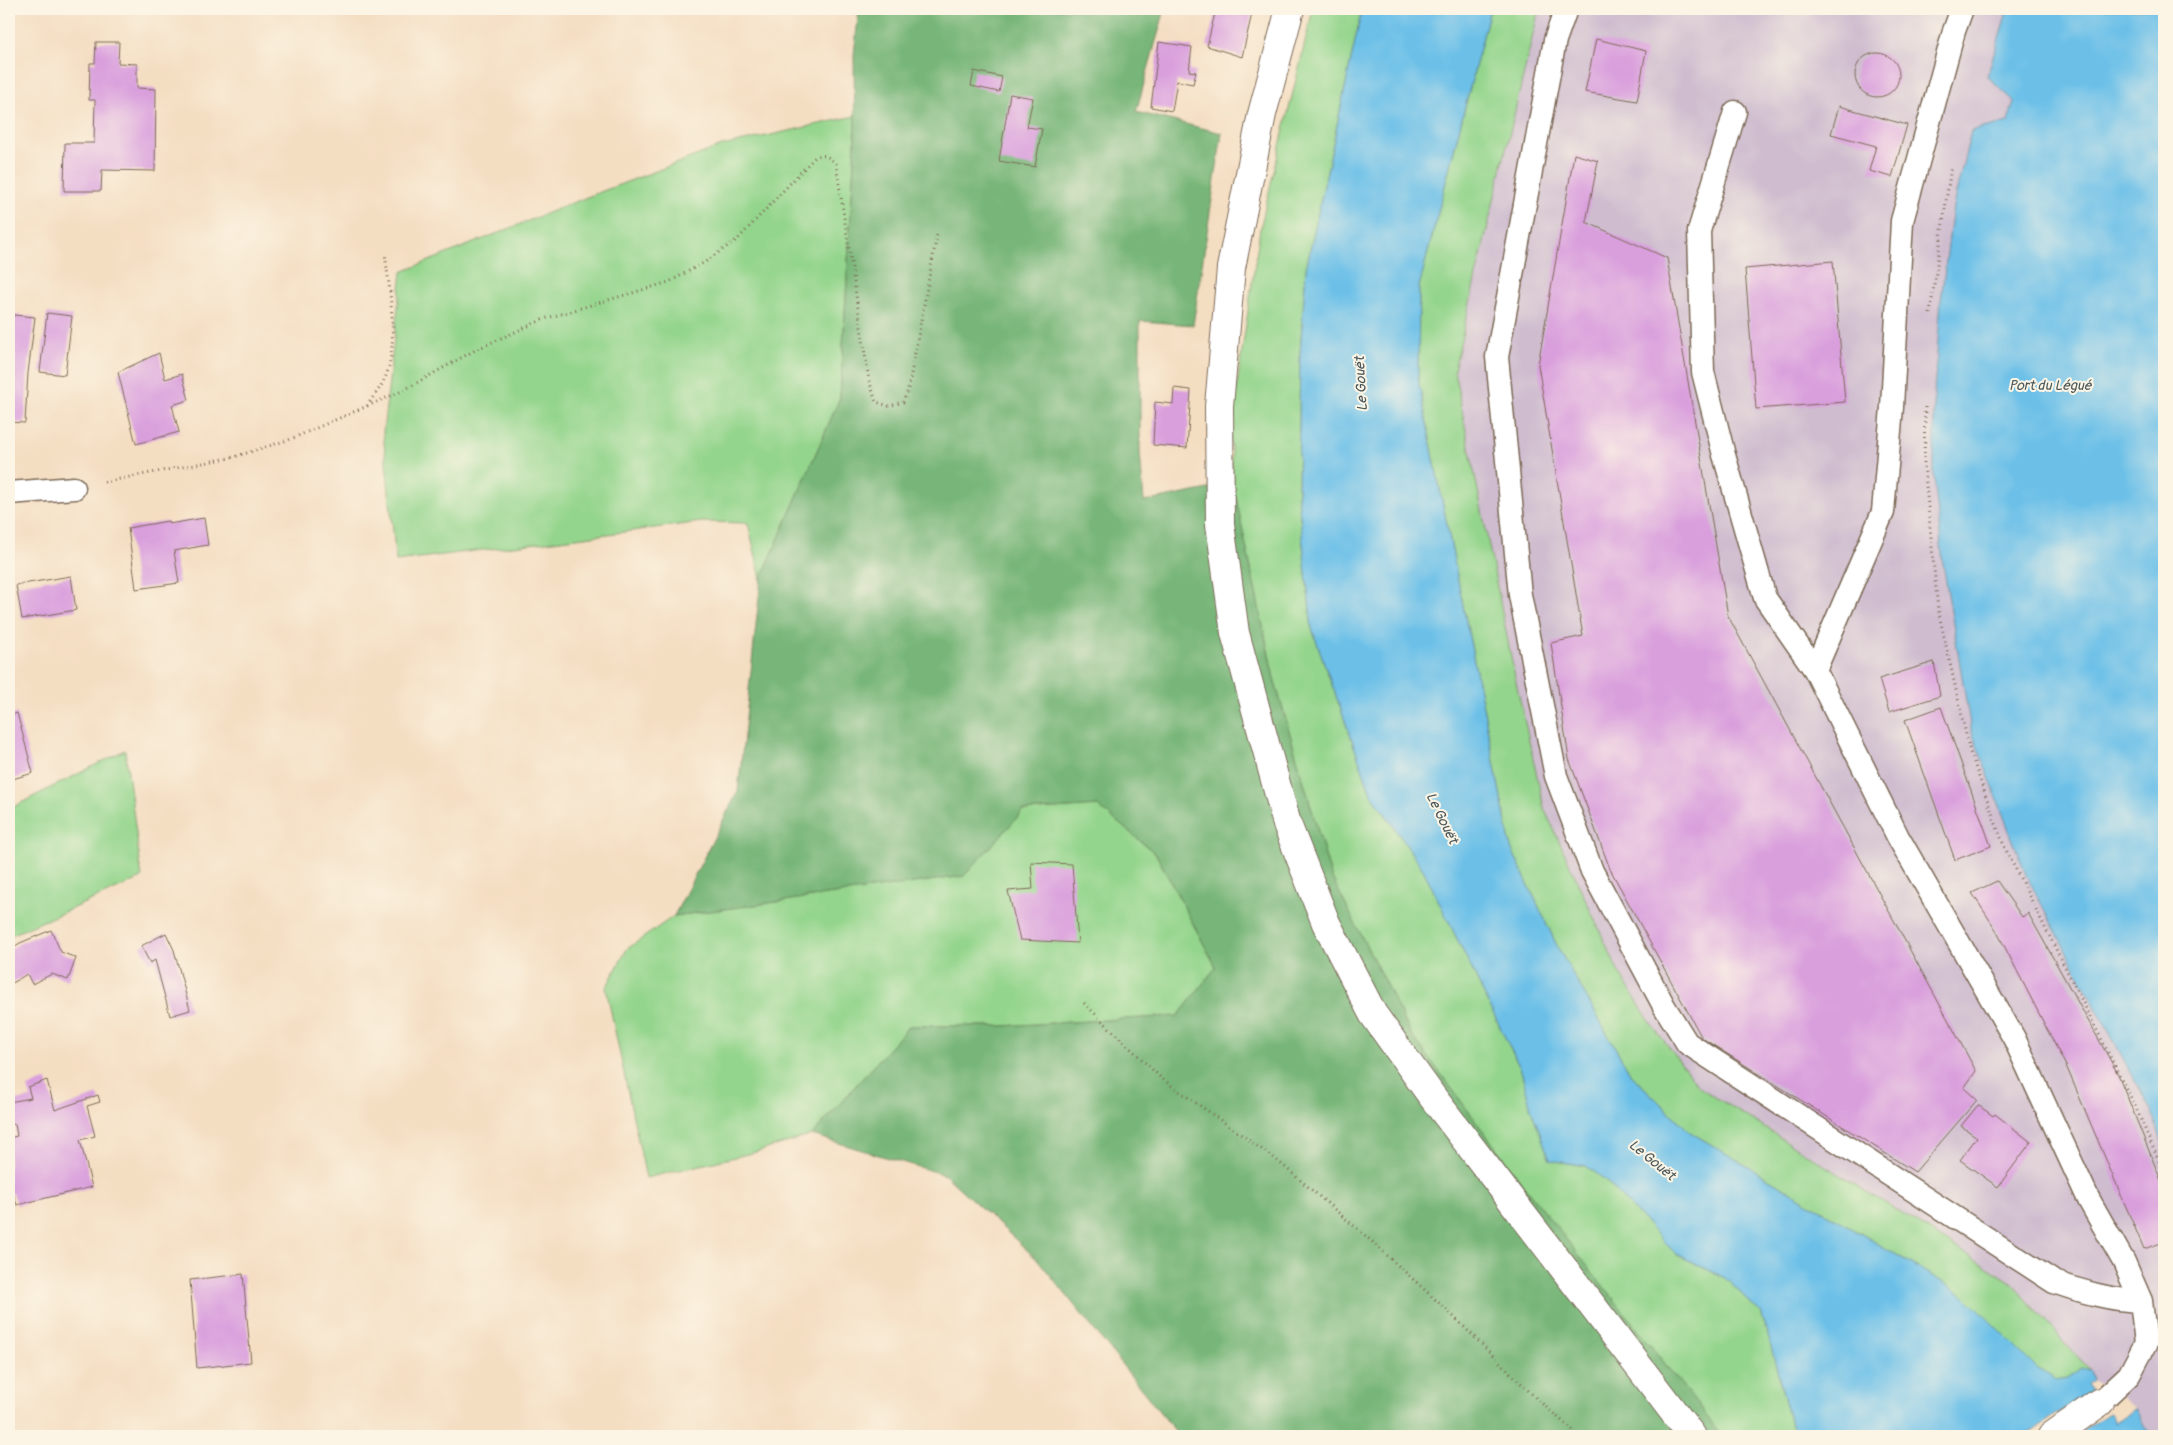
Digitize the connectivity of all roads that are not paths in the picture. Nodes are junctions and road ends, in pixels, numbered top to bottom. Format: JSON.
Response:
{"nodes":[{"id":1,"x":1290,"y":9,"type":"edge"},
{"id":2,"x":1566,"y":9,"type":"edge"},
{"id":3,"x":1962,"y":9,"type":"edge"},
{"id":4,"x":1735,"y":112,"type":"dead end"},
{"id":5,"x":74,"y":488,"type":"road end"},
{"id":6,"x":9,"y":493,"type":"edge"},
{"id":7,"x":1815,"y":670,"type":"junction"},
{"id":8,"x":2140,"y":1301,"type":"junction"},
{"id":9,"x":2100,"y":1402,"type":"joint"},
{"id":10,"x":1692,"y":1436,"type":"edge"},
{"id":11,"x":2052,"y":1436,"type":"edge"}],
"edges":[{"from":1,"to":10,"type":"street"},
{"from":2,"to":8,"type":"lane"},
{"from":3,"to":7,"type":"lane"},
{"from":4,"to":7,"type":"lane"},
{"from":5,"to":6,"type":"lane"},
{"from":7,"to":8,"type":"lane"},
{"from":8,"to":9,"type":"lane"},
{"from":9,"to":11,"type":"street"}]}
